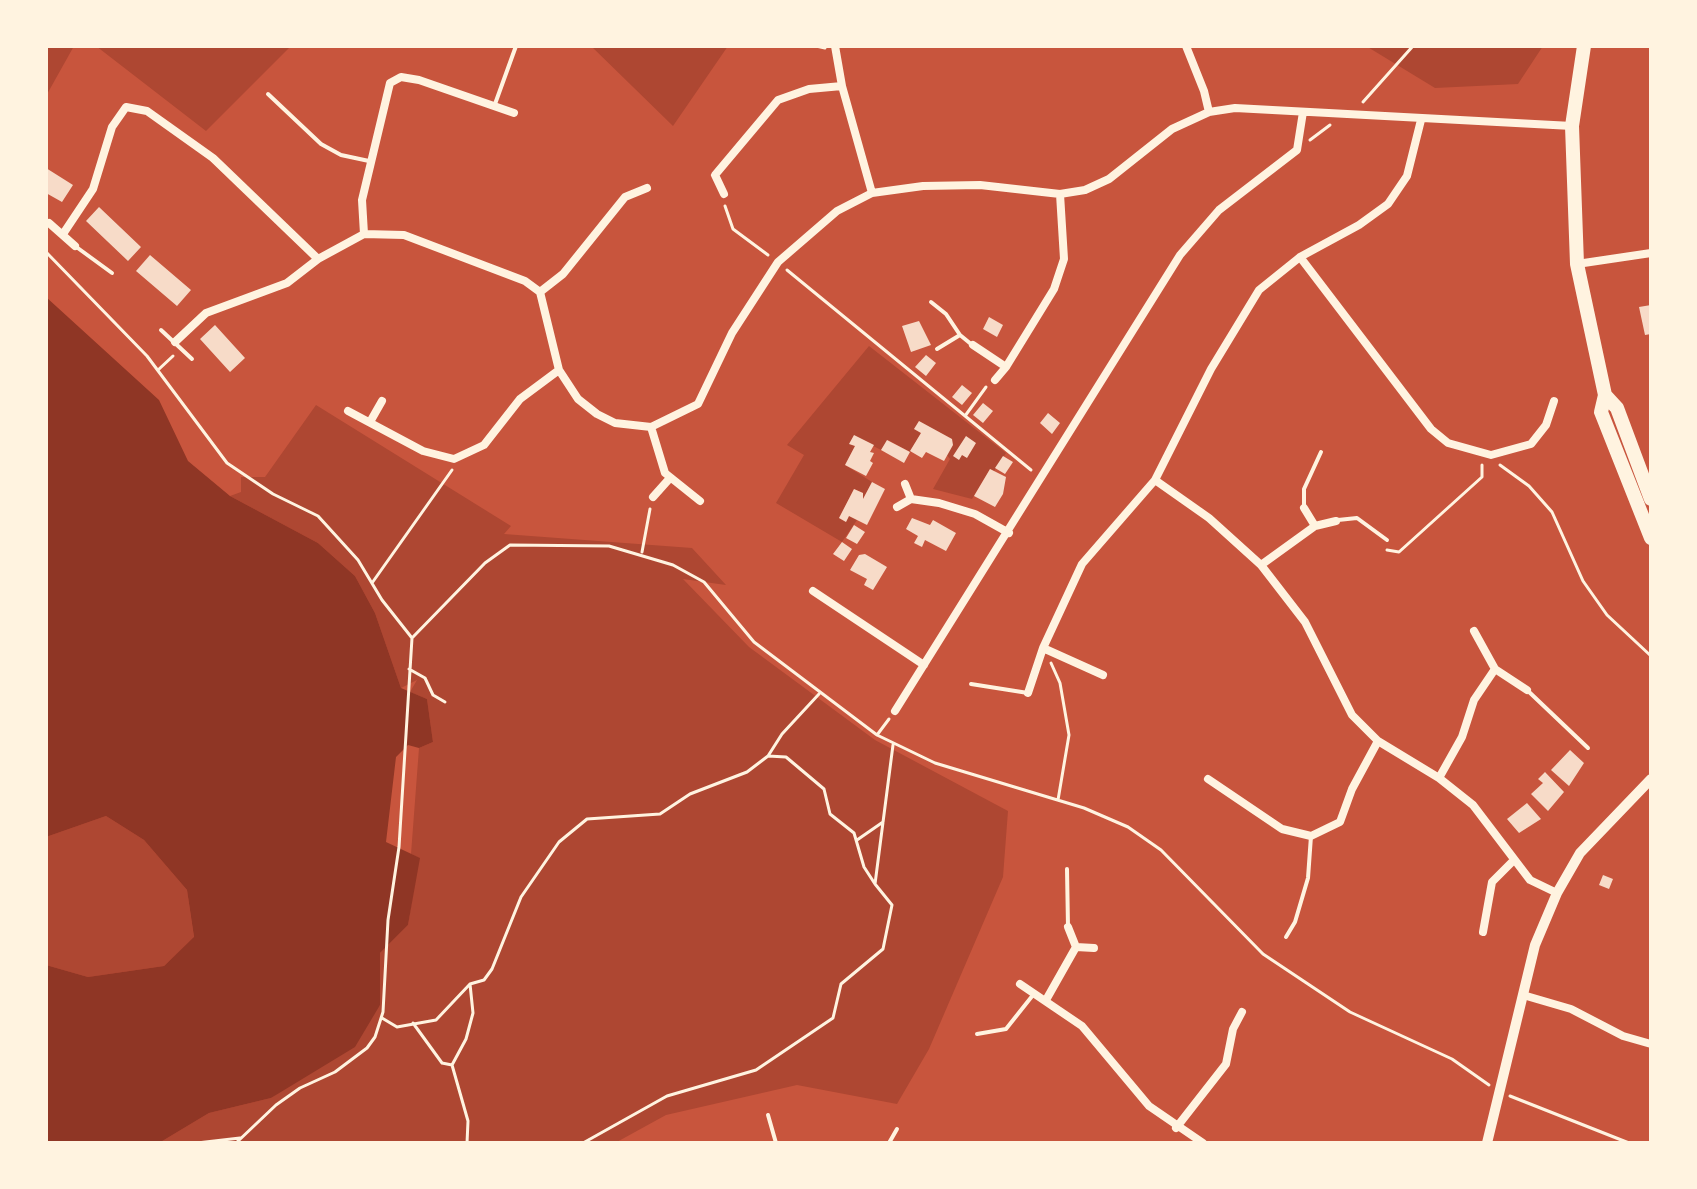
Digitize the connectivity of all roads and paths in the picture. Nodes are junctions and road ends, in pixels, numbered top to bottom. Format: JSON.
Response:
{"nodes":[{"id":1,"x":516,"y":46,"type":"edge"},
{"id":2,"x":835,"y":46,"type":"edge"},
{"id":3,"x":1186,"y":46,"type":"edge"},
{"id":4,"x":1584,"y":46,"type":"edge"},
{"id":5,"x":842,"y":86,"type":"junction"},
{"id":6,"x":268,"y":94,"type":"dead end"},
{"id":7,"x":494,"y":106,"type":"junction"},
{"id":8,"x":1209,"y":112,"type":"junction"},
{"id":9,"x":1303,"y":112,"type":"junction"},
{"id":10,"x":514,"y":113,"type":"dead end"},
{"id":11,"x":1421,"y":120,"type":"junction"},
{"id":12,"x":1572,"y":126,"type":"junction"},
{"id":13,"x":372,"y":161,"type":"junction"},
{"id":14,"x":647,"y":188,"type":"dead end"},
{"id":15,"x":872,"y":193,"type":"junction"},
{"id":16,"x":724,"y":194,"type":"joint"},
{"id":17,"x":1060,"y":194,"type":"junction"},
{"id":18,"x":48,"y":221,"type":"edge"},
{"id":19,"x":63,"y":234,"type":"junction"},
{"id":20,"x":364,"y":234,"type":"junction"},
{"id":21,"x":75,"y":246,"type":"joint"},
{"id":22,"x":46,"y":252,"type":"edge"},
{"id":23,"x":1651,"y":253,"type":"edge"},
{"id":24,"x":1300,"y":257,"type":"junction"},
{"id":25,"x":318,"y":259,"type":"junction"},
{"id":26,"x":778,"y":262,"type":"junction"},
{"id":27,"x":1577,"y":264,"type":"junction"},
{"id":28,"x":112,"y":273,"type":"dead end"},
{"id":29,"x":540,"y":292,"type":"junction"},
{"id":30,"x":931,"y":302,"type":"dead end"},
{"id":31,"x":161,"y":330,"type":"dead end"},
{"id":32,"x":960,"y":335,"type":"junction"},
{"id":33,"x":178,"y":345,"type":"junction"},
{"id":34,"x":973,"y":345,"type":"joint"},
{"id":35,"x":937,"y":349,"type":"dead end"},
{"id":36,"x":192,"y":359,"type":"dead end"},
{"id":37,"x":1006,"y":367,"type":"junction"},
{"id":38,"x":157,"y":370,"type":"junction"},
{"id":39,"x":559,"y":370,"type":"junction"},
{"id":40,"x":991,"y":382,"type":"joint"},
{"id":41,"x":1605,"y":395,"type":"junction"},
{"id":42,"x":382,"y":401,"type":"dead end"},
{"id":43,"x":1554,"y":401,"type":"dead end"},
{"id":44,"x":348,"y":411,"type":"dead end"},
{"id":45,"x":965,"y":416,"type":"junction"},
{"id":46,"x":370,"y":422,"type":"junction"},
{"id":47,"x":651,"y":427,"type":"junction"},
{"id":48,"x":1321,"y":452,"type":"dead end"},
{"id":49,"x":1486,"y":454,"type":"junction"},
{"id":50,"x":454,"y":459,"type":"junction"},
{"id":51,"x":670,"y":478,"type":"junction"},
{"id":52,"x":1040,"y":478,"type":"junction"},
{"id":53,"x":1155,"y":480,"type":"junction"},
{"id":54,"x":905,"y":484,"type":"dead end"},
{"id":55,"x":653,"y":497,"type":"joint"},
{"id":56,"x":911,"y":499,"type":"junction"},
{"id":57,"x":1651,"y":499,"type":"edge"},
{"id":58,"x":700,"y":501,"type":"dead end"},
{"id":59,"x":897,"y":507,"type":"dead end"},
{"id":60,"x":1304,"y":508,"type":"joint"},
{"id":61,"x":1336,"y":521,"type":"joint"},
{"id":62,"x":1315,"y":526,"type":"junction"},
{"id":63,"x":1009,"y":533,"type":"junction"},
{"id":64,"x":1651,"y":538,"type":"edge"},
{"id":65,"x":1387,"y":540,"type":"dead end"},
{"id":66,"x":1384,"y":549,"type":"dead end"},
{"id":67,"x":641,"y":554,"type":"junction"},
{"id":68,"x":1261,"y":565,"type":"junction"},
{"id":69,"x":372,"y":583,"type":"junction"},
{"id":70,"x":813,"y":591,"type":"dead end"},
{"id":71,"x":1474,"y":631,"type":"dead end"},
{"id":72,"x":412,"y":638,"type":"junction"},
{"id":73,"x":1043,"y":648,"type":"junction"},
{"id":74,"x":1651,"y":656,"type":"edge"},
{"id":75,"x":924,"y":665,"type":"junction"},
{"id":76,"x":409,"y":669,"type":"junction"},
{"id":77,"x":1495,"y":669,"type":"junction"},
{"id":78,"x":1103,"y":675,"type":"dead end"},
{"id":79,"x":971,"y":684,"type":"dead end"},
{"id":80,"x":1527,"y":690,"type":"joint"},
{"id":81,"x":819,"y":693,"type":"junction"},
{"id":82,"x":1028,"y":693,"type":"joint"},
{"id":83,"x":445,"y":702,"type":"dead end"},
{"id":84,"x":895,"y":711,"type":"joint"},
{"id":85,"x":877,"y":735,"type":"junction"},
{"id":86,"x":1378,"y":741,"type":"junction"},
{"id":87,"x":894,"y":743,"type":"junction"},
{"id":88,"x":1588,"y":748,"type":"dead end"},
{"id":89,"x":768,"y":756,"type":"junction"},
{"id":90,"x":1439,"y":778,"type":"junction"},
{"id":91,"x":1208,"y":779,"type":"dead end"},
{"id":92,"x":1651,"y":779,"type":"edge"},
{"id":93,"x":1058,"y":800,"type":"junction"},
{"id":94,"x":884,"y":821,"type":"junction"},
{"id":95,"x":1311,"y":836,"type":"junction"},
{"id":96,"x":857,"y":840,"type":"junction"},
{"id":97,"x":1514,"y":860,"type":"junction"},
{"id":98,"x":1067,"y":869,"type":"dead end"},
{"id":99,"x":875,"y":884,"type":"junction"},
{"id":100,"x":1557,"y":893,"type":"junction"},
{"id":101,"x":1068,"y":927,"type":"joint"},
{"id":102,"x":1483,"y":932,"type":"dead end"},
{"id":103,"x":1286,"y":937,"type":"dead end"},
{"id":104,"x":1076,"y":947,"type":"junction"},
{"id":105,"x":1094,"y":948,"type":"dead end"},
{"id":106,"x":470,"y":984,"type":"junction"},
{"id":107,"x":1020,"y":984,"type":"dead end"},
{"id":108,"x":1035,"y":993,"type":"junction"},
{"id":109,"x":1523,"y":995,"type":"junction"},
{"id":110,"x":1046,"y":1000,"type":"junction"},
{"id":111,"x":1242,"y":1012,"type":"dead end"},
{"id":112,"x":382,"y":1018,"type":"junction"},
{"id":113,"x":413,"y":1023,"type":"junction"},
{"id":114,"x":977,"y":1034,"type":"dead end"},
{"id":115,"x":1651,"y":1044,"type":"edge"},
{"id":116,"x":452,"y":1065,"type":"junction"},
{"id":117,"x":1500,"y":1091,"type":"junction"},
{"id":118,"x":768,"y":1115,"type":"dead end"},
{"id":119,"x":1176,"y":1128,"type":"junction"},
{"id":120,"x":897,"y":1129,"type":"dead end"},
{"id":121,"x":241,"y":1138,"type":"junction"},
{"id":122,"x":197,"y":1143,"type":"edge"},
{"id":123,"x":236,"y":1143,"type":"edge"},
{"id":124,"x":467,"y":1143,"type":"edge"},
{"id":125,"x":583,"y":1143,"type":"edge"},
{"id":126,"x":776,"y":1143,"type":"edge"},
{"id":127,"x":889,"y":1143,"type":"edge"},
{"id":128,"x":1203,"y":1143,"type":"edge"},
{"id":129,"x":1487,"y":1143,"type":"edge"},
{"id":130,"x":1629,"y":1143,"type":"edge"}],
"edges":[{"from":1,"to":7,"type":"lane"},
{"from":2,"to":5,"type":"street"},
{"from":3,"to":8,"type":"street"},
{"from":4,"to":12,"type":"main road"},
{"from":5,"to":15,"type":"street"},
{"from":5,"to":16,"type":"street"},
{"from":6,"to":13,"type":"lane"},
{"from":7,"to":10,"type":"street"},
{"from":7,"to":13,"type":"street"},
{"from":8,"to":9,"type":"street"},
{"from":8,"to":17,"type":"street"},
{"from":9,"to":11,"type":"street"},
{"from":9,"to":52,"type":"street"},
{"from":11,"to":12,"type":"street"},
{"from":11,"to":24,"type":"street"},
{"from":12,"to":27,"type":"main road"},
{"from":13,"to":20,"type":"street"},
{"from":14,"to":29,"type":"street"},
{"from":15,"to":17,"type":"street"},
{"from":15,"to":26,"type":"street"},
{"from":16,"to":26,"type":"path"},
{"from":17,"to":37,"type":"street"},
{"from":18,"to":19,"type":"street"},
{"from":19,"to":21,"type":"street"},
{"from":19,"to":25,"type":"street"},
{"from":20,"to":25,"type":"street"},
{"from":20,"to":29,"type":"street"},
{"from":21,"to":28,"type":"lane"},
{"from":22,"to":38,"type":"path"},
{"from":23,"to":27,"type":"street"},
{"from":24,"to":49,"type":"street"},
{"from":24,"to":53,"type":"street"},
{"from":25,"to":33,"type":"street"},
{"from":26,"to":45,"type":"path"},
{"from":26,"to":47,"type":"street"},
{"from":27,"to":41,"type":"main road"},
{"from":29,"to":39,"type":"street"},
{"from":30,"to":32,"type":"lane"},
{"from":31,"to":33,"type":"lane"},
{"from":32,"to":34,"type":"lane"},
{"from":32,"to":35,"type":"lane"},
{"from":33,"to":36,"type":"lane"},
{"from":33,"to":38,"type":"path"},
{"from":34,"to":37,"type":"street"},
{"from":37,"to":40,"type":"street"},
{"from":38,"to":69,"type":"path"},
{"from":39,"to":47,"type":"street"},
{"from":39,"to":50,"type":"street"},
{"from":40,"to":45,"type":"path"},
{"from":41,"to":57,"type":"main road"},
{"from":41,"to":64,"type":"main road"},
{"from":42,"to":46,"type":"street"},
{"from":43,"to":49,"type":"street"},
{"from":44,"to":46,"type":"street"},
{"from":45,"to":52,"type":"path"},
{"from":46,"to":50,"type":"street"},
{"from":47,"to":51,"type":"street"},
{"from":48,"to":60,"type":"lane"},
{"from":49,"to":66,"type":"path"},
{"from":49,"to":74,"type":"path"},
{"from":50,"to":69,"type":"path"},
{"from":51,"to":55,"type":"street"},
{"from":51,"to":58,"type":"street"},
{"from":52,"to":63,"type":"street"},
{"from":53,"to":68,"type":"street"},
{"from":53,"to":73,"type":"street"},
{"from":54,"to":56,"type":"street"},
{"from":55,"to":67,"type":"path"},
{"from":56,"to":59,"type":"street"},
{"from":56,"to":63,"type":"street"},
{"from":60,"to":62,"type":"street"},
{"from":61,"to":62,"type":"street"},
{"from":61,"to":65,"type":"lane"},
{"from":62,"to":68,"type":"street"},
{"from":63,"to":75,"type":"street"},
{"from":67,"to":72,"type":"path"},
{"from":67,"to":81,"type":"path"},
{"from":68,"to":86,"type":"street"},
{"from":69,"to":72,"type":"path"},
{"from":70,"to":75,"type":"street"},
{"from":71,"to":77,"type":"street"},
{"from":72,"to":76,"type":"path"},
{"from":73,"to":78,"type":"street"},
{"from":73,"to":82,"type":"street"},
{"from":73,"to":93,"type":"path"},
{"from":75,"to":84,"type":"street"},
{"from":76,"to":83,"type":"path"},
{"from":76,"to":112,"type":"path"},
{"from":77,"to":80,"type":"street"},
{"from":77,"to":90,"type":"street"},
{"from":79,"to":82,"type":"lane"},
{"from":80,"to":88,"type":"lane"},
{"from":81,"to":85,"type":"path"},
{"from":81,"to":89,"type":"path"},
{"from":84,"to":85,"type":"path"},
{"from":85,"to":87,"type":"path"},
{"from":86,"to":90,"type":"street"},
{"from":86,"to":95,"type":"street"},
{"from":87,"to":93,"type":"path"},
{"from":87,"to":94,"type":"path"},
{"from":89,"to":96,"type":"path"},
{"from":89,"to":106,"type":"path"},
{"from":90,"to":97,"type":"street"},
{"from":91,"to":95,"type":"street"},
{"from":92,"to":100,"type":"street"},
{"from":93,"to":117,"type":"path"},
{"from":94,"to":96,"type":"path"},
{"from":94,"to":99,"type":"path"},
{"from":95,"to":103,"type":"lane"},
{"from":96,"to":99,"type":"path"},
{"from":97,"to":100,"type":"street"},
{"from":97,"to":102,"type":"street"},
{"from":98,"to":101,"type":"lane"},
{"from":99,"to":125,"type":"path"},
{"from":100,"to":109,"type":"street"},
{"from":101,"to":104,"type":"street"},
{"from":104,"to":105,"type":"street"},
{"from":104,"to":110,"type":"street"},
{"from":106,"to":113,"type":"path"},
{"from":106,"to":116,"type":"path"},
{"from":107,"to":108,"type":"street"},
{"from":108,"to":110,"type":"street"},
{"from":108,"to":114,"type":"lane"},
{"from":109,"to":115,"type":"street"},
{"from":109,"to":117,"type":"street"},
{"from":110,"to":119,"type":"street"},
{"from":111,"to":119,"type":"street"},
{"from":112,"to":113,"type":"path"},
{"from":112,"to":121,"type":"path"},
{"from":113,"to":116,"type":"path"},
{"from":116,"to":124,"type":"path"},
{"from":117,"to":129,"type":"street"},
{"from":117,"to":130,"type":"path"},
{"from":118,"to":126,"type":"lane"},
{"from":119,"to":128,"type":"street"},
{"from":120,"to":127,"type":"lane"},
{"from":121,"to":122,"type":"path"},
{"from":121,"to":123,"type":"path"}]}
